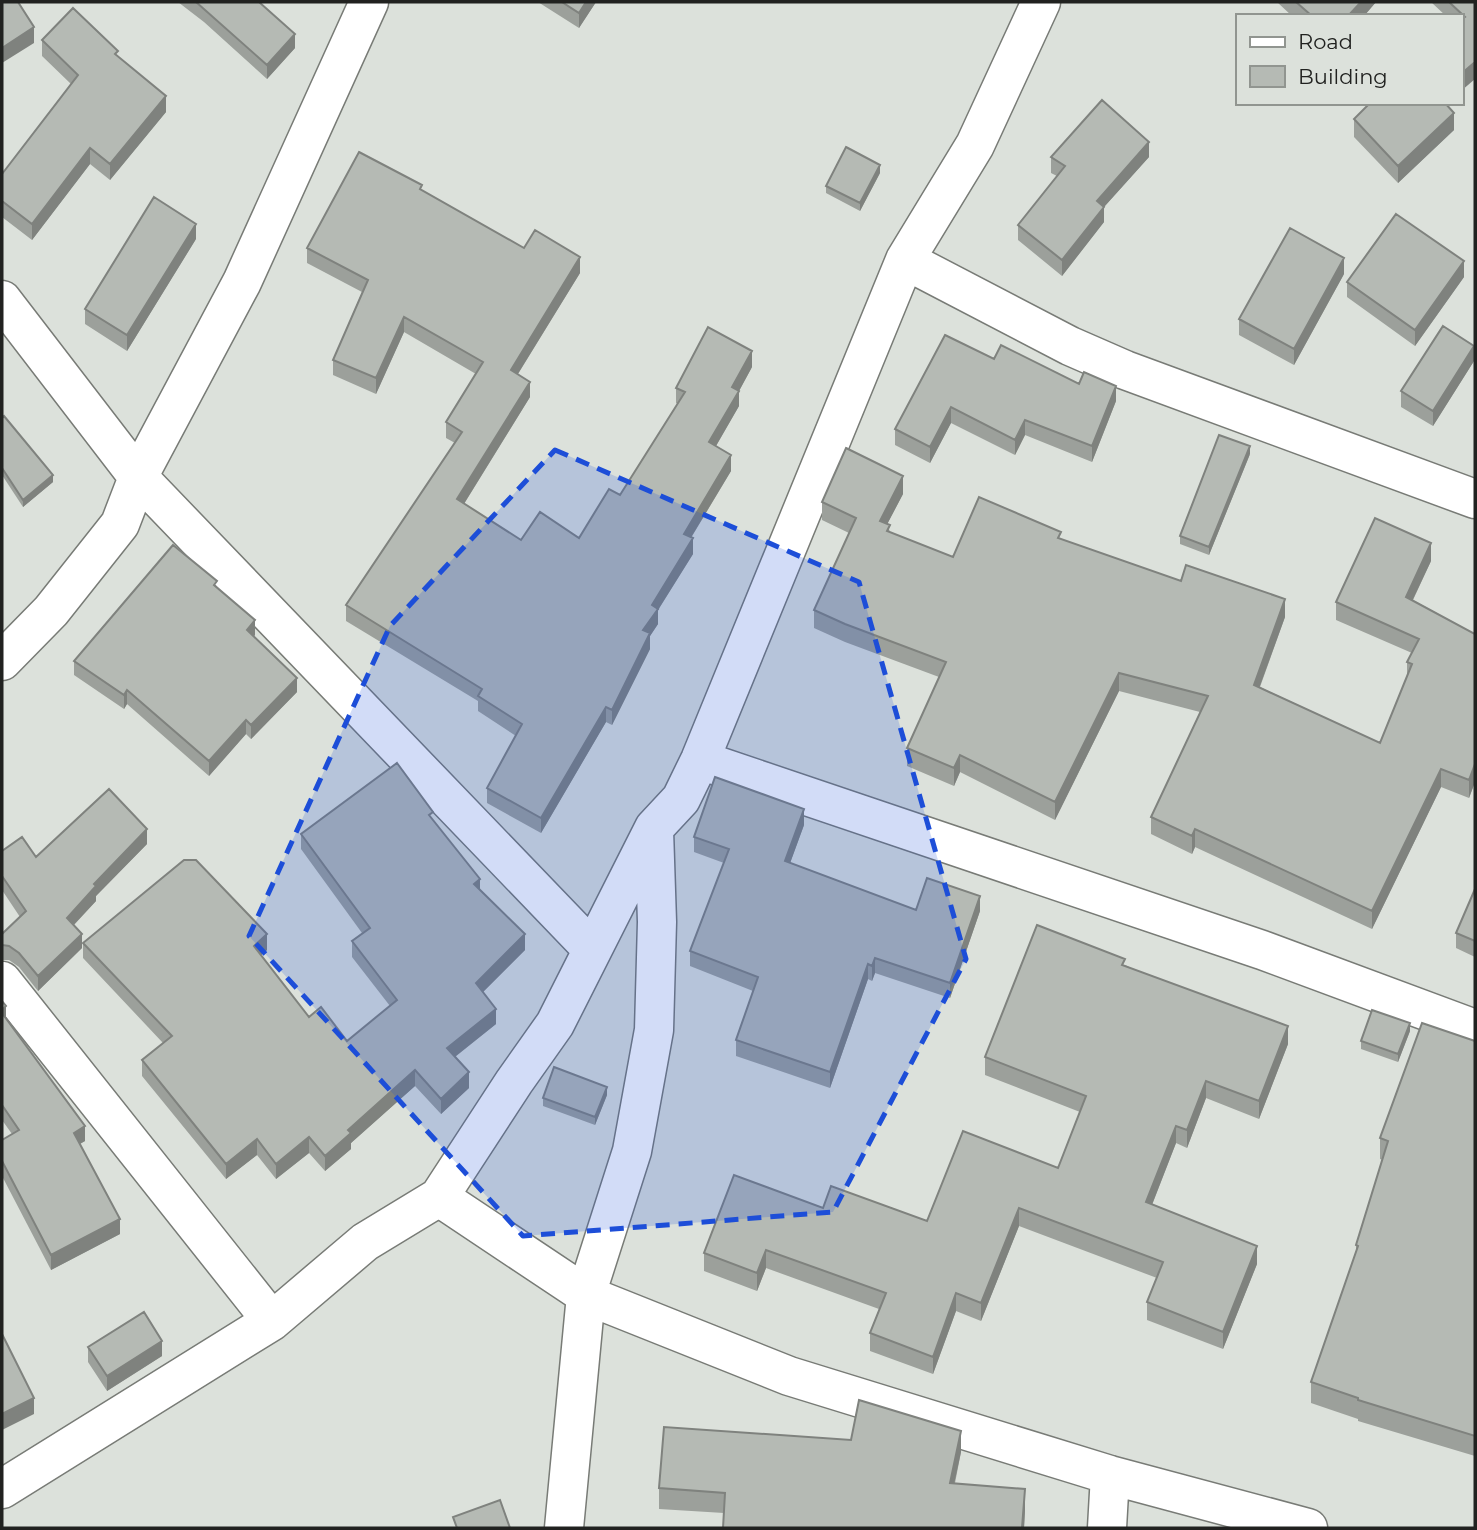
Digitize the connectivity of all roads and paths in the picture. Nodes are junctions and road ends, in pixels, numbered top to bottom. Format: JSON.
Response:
{"nodes":[{"id":1,"x":369,"y":2,"type":"edge"},
{"id":2,"x":1041,"y":2,"type":"edge"},
{"id":3,"x":905,"y":260,"type":"junction"},
{"id":4,"x":2,"y":300,"type":"edge"},
{"id":5,"x":138,"y":477,"type":"junction"},
{"id":6,"x":1475,"y":499,"type":"edge"},
{"id":7,"x":2,"y":661,"type":"edge"},
{"id":8,"x":700,"y":760,"type":"junction"},
{"id":9,"x":654,"y":828,"type":"junction"},
{"id":10,"x":592,"y":949,"type":"junction"},
{"id":11,"x":2,"y":981,"type":"edge"},
{"id":12,"x":1475,"y":1029,"type":"edge"},
{"id":13,"x":439,"y":1197,"type":"junction"},
{"id":14,"x":586,"y":1295,"type":"junction"},
{"id":15,"x":272,"y":1321,"type":"junction"},
{"id":16,"x":1110,"y":1475,"type":"junction"},
{"id":17,"x":2,"y":1489,"type":"edge"},
{"id":18,"x":564,"y":1528,"type":"edge"},
{"id":19,"x":1107,"y":1528,"type":"edge"},
{"id":20,"x":1308,"y":1528,"type":"edge"}],
"edges":[{"from":1,"to":5,"type":"street"},
{"from":2,"to":3,"type":"street"},
{"from":3,"to":6,"type":"street"},
{"from":3,"to":8,"type":"street"},
{"from":4,"to":5,"type":"street"},
{"from":5,"to":7,"type":"street"},
{"from":5,"to":10,"type":"street"},
{"from":8,"to":9,"type":"street"},
{"from":8,"to":12,"type":"street"},
{"from":9,"to":10,"type":"street"},
{"from":9,"to":14,"type":"street"},
{"from":10,"to":13,"type":"street"},
{"from":11,"to":15,"type":"street"},
{"from":13,"to":14,"type":"street"},
{"from":13,"to":15,"type":"street"},
{"from":14,"to":16,"type":"street"},
{"from":14,"to":18,"type":"street"},
{"from":15,"to":17,"type":"street"},
{"from":16,"to":19,"type":"street"},
{"from":16,"to":20,"type":"street"}]}
